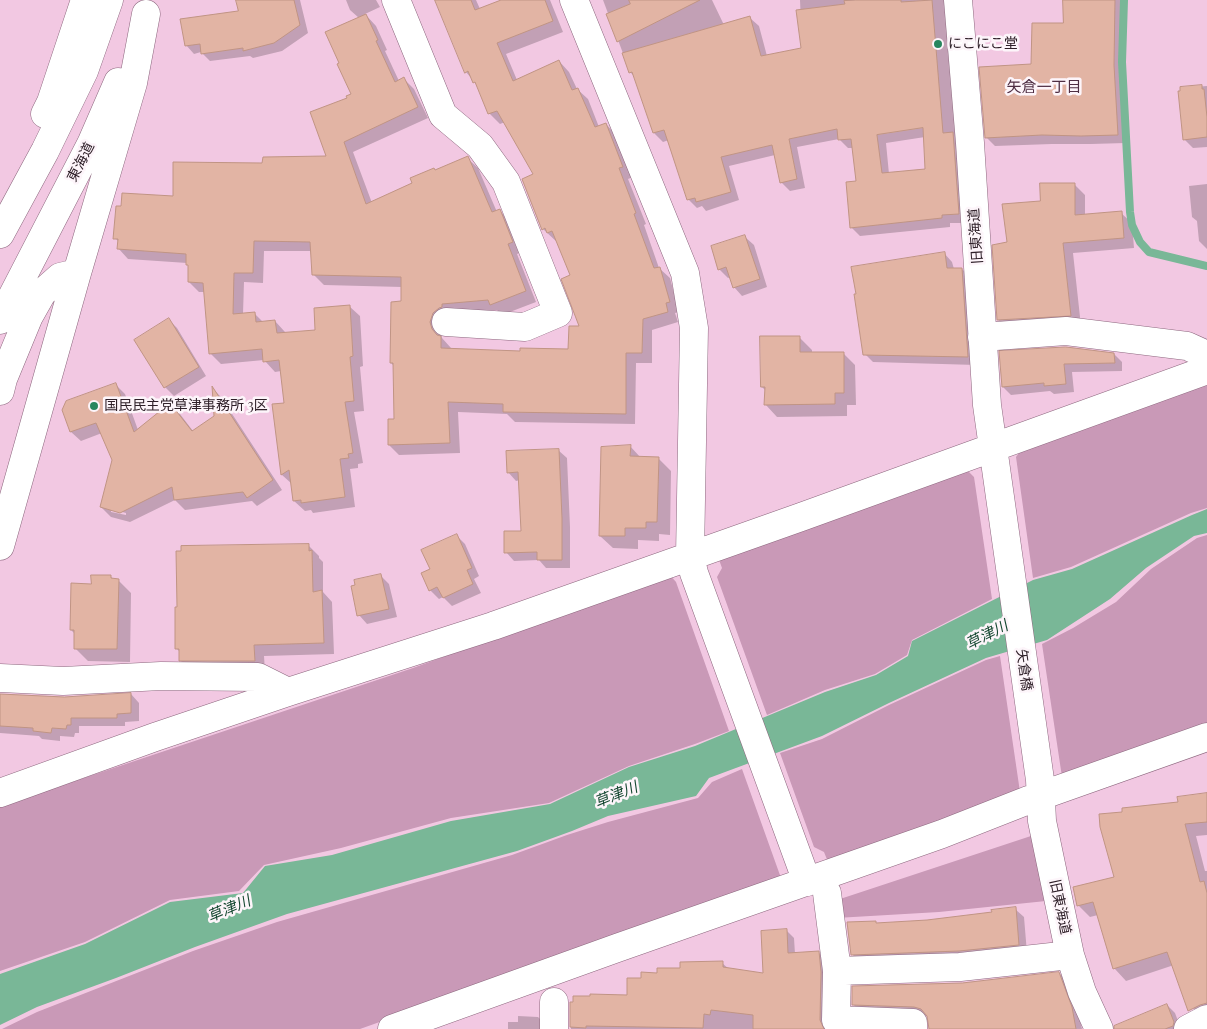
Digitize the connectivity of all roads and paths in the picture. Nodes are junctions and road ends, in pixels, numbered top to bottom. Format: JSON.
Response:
{"nodes":[{"id":1,"x":85,"y":0,"type":"edge"},
{"id":2,"x":109,"y":0,"type":"edge"},
{"id":3,"x":396,"y":0,"type":"edge"},
{"id":4,"x":574,"y":0,"type":"edge"},
{"id":5,"x":958,"y":0,"type":"edge"},
{"id":6,"x":149,"y":7,"type":"edge"},
{"id":7,"x":0,"y":196,"type":"edge"},
{"id":8,"x":2,"y":230,"type":"edge"},
{"id":9,"x":77,"y":274,"type":"junction"},
{"id":10,"x":0,"y":320,"type":"edge"},
{"id":11,"x":446,"y":322,"type":"dead end"},
{"id":12,"x":982,"y":337,"type":"junction"},
{"id":13,"x":1207,"y":355,"type":"edge"},
{"id":14,"x":1207,"y":370,"type":"edge"},
{"id":15,"x":0,"y":391,"type":"edge"},
{"id":16,"x":994,"y":460,"type":"junction"},
{"id":17,"x":0,"y":546,"type":"edge"},
{"id":18,"x":692,"y":564,"type":"junction"},
{"id":19,"x":0,"y":678,"type":"edge"},
{"id":20,"x":288,"y":692,"type":"junction"},
{"id":21,"x":1207,"y":737,"type":"edge"},
{"id":22,"x":1041,"y":788,"type":"junction"},
{"id":23,"x":0,"y":792,"type":"edge"},
{"id":24,"x":811,"y":879,"type":"junction"},
{"id":25,"x":1070,"y":956,"type":"junction"},
{"id":26,"x":837,"y":971,"type":"junction"},
{"id":27,"x":554,"y":1002,"type":"dead end"},
{"id":28,"x":1207,"y":1019,"type":"edge"},
{"id":29,"x":392,"y":1029,"type":"edge"},
{"id":30,"x":554,"y":1029,"type":"edge"},
{"id":31,"x":913,"y":1029,"type":"edge"},
{"id":32,"x":1099,"y":1029,"type":"edge"},
{"id":33,"x":1188,"y":1029,"type":"edge"}],
"edges":[{"from":1,"to":7,"type":"main road"},
{"from":2,"to":8,"type":"main road"},
{"from":3,"to":11,"type":"main road"},
{"from":4,"to":18,"type":"main road"},
{"from":5,"to":12,"type":"main road","name":"旧東海道"},
{"from":6,"to":9,"type":"main road"},
{"from":6,"to":10,"type":"main road","name":"東海道"},
{"from":9,"to":15,"type":"main road"},
{"from":9,"to":17,"type":"main road"},
{"from":12,"to":13,"type":"main road"},
{"from":12,"to":16,"type":"main road","name":"旧東海道"},
{"from":14,"to":16,"type":"main road"},
{"from":16,"to":18,"type":"main road"},
{"from":16,"to":22,"type":"main road","name":"矢倉橋"},
{"from":18,"to":20,"type":"main road"},
{"from":18,"to":24,"type":"main road"},
{"from":19,"to":20,"type":"main road"},
{"from":20,"to":23,"type":"main road"},
{"from":21,"to":22,"type":"main road"},
{"from":22,"to":24,"type":"main road"},
{"from":22,"to":25,"type":"main road","name":"旧東海道"},
{"from":24,"to":26,"type":"main road"},
{"from":24,"to":29,"type":"main road"},
{"from":25,"to":26,"type":"main road"},
{"from":25,"to":32,"type":"main road","name":"旧東海道"},
{"from":26,"to":31,"type":"main road"},
{"from":27,"to":30,"type":"main road"},
{"from":28,"to":33,"type":"main road"}]}
